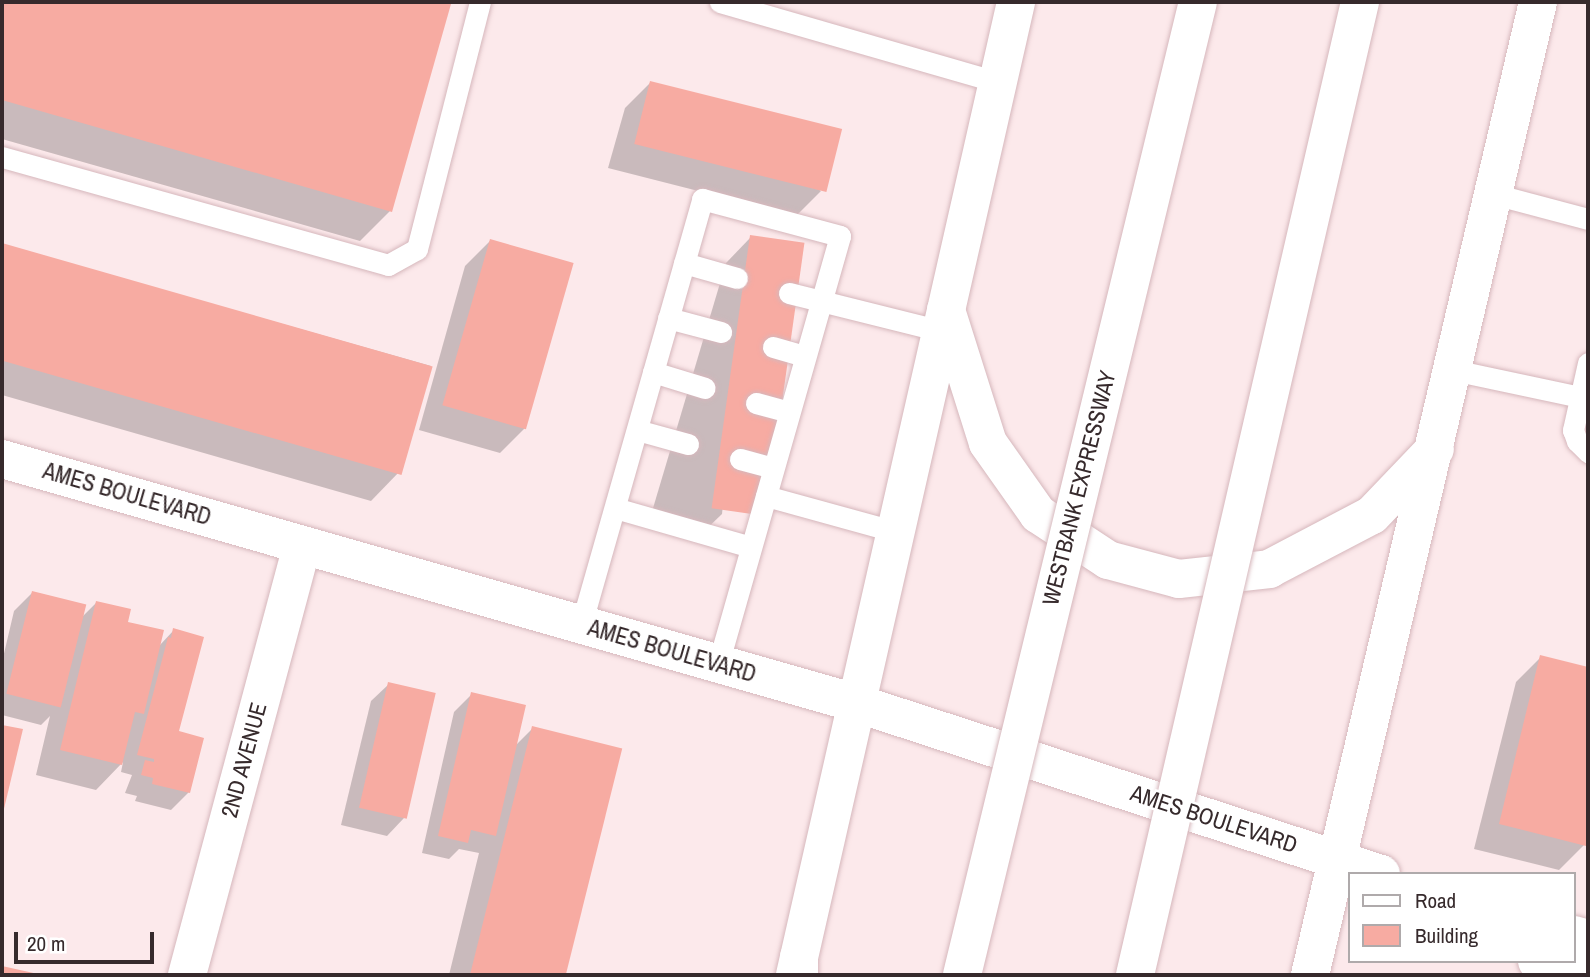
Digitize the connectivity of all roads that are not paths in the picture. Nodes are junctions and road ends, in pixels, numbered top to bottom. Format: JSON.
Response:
{"nodes":[{"id":1,"x":480,"y":2,"type":"edge"},
{"id":2,"x":720,"y":2,"type":"edge"},
{"id":3,"x":1016,"y":2,"type":"edge"},
{"id":4,"x":1198,"y":2,"type":"edge"},
{"id":5,"x":1360,"y":2,"type":"edge"},
{"id":6,"x":1538,"y":2,"type":"edge"},
{"id":7,"x":997,"y":82,"type":"junction"},
{"id":8,"x":2,"y":157,"type":"edge"},
{"id":9,"x":1494,"y":194,"type":"junction"},
{"id":10,"x":1588,"y":219,"type":"edge"},
{"id":11,"x":684,"y":263,"type":"junction"},
{"id":12,"x":737,"y":278,"type":"dead end"},
{"id":13,"x":789,"y":293,"type":"dead end"},
{"id":14,"x":820,"y":301,"type":"junction"},
{"id":15,"x":668,"y":318,"type":"junction"},
{"id":16,"x":943,"y":319,"type":"junction"},
{"id":17,"x":721,"y":332,"type":"dead end"},
{"id":18,"x":773,"y":347,"type":"dead end"},
{"id":19,"x":805,"y":356,"type":"junction"},
{"id":20,"x":1588,"y":363,"type":"edge"},
{"id":21,"x":1453,"y":370,"type":"junction"},
{"id":22,"x":653,"y":372,"type":"junction"},
{"id":23,"x":705,"y":388,"type":"dead end"},
{"id":24,"x":1580,"y":397,"type":"junction"},
{"id":25,"x":756,"y":403,"type":"dead end"},
{"id":26,"x":789,"y":412,"type":"junction"},
{"id":27,"x":636,"y":430,"type":"junction"},
{"id":28,"x":688,"y":444,"type":"dead end"},
{"id":29,"x":1435,"y":448,"type":"junction"},
{"id":30,"x":1588,"y":452,"type":"edge"},
{"id":31,"x":2,"y":459,"type":"edge"},
{"id":32,"x":740,"y":459,"type":"dead end"},
{"id":33,"x":773,"y":468,"type":"junction"},
{"id":34,"x":766,"y":496,"type":"junction"},
{"id":35,"x":615,"y":508,"type":"junction"},
{"id":36,"x":897,"y":532,"type":"junction"},
{"id":37,"x":302,"y":544,"type":"junction"},
{"id":38,"x":751,"y":547,"type":"junction"},
{"id":39,"x":581,"y":625,"type":"junction"},
{"id":40,"x":718,"y":664,"type":"junction"},
{"id":41,"x":859,"y":704,"type":"junction"},
{"id":42,"x":1350,"y":867,"type":"edge"},
{"id":43,"x":1348,"y":872,"type":"edge"},
{"id":44,"x":1372,"y":872,"type":"edge"},
{"id":45,"x":1544,"y":963,"type":"edge"},
{"id":46,"x":797,"y":969,"type":"edge"},
{"id":47,"x":187,"y":975,"type":"edge"},
{"id":48,"x":962,"y":975,"type":"edge"},
{"id":49,"x":1135,"y":975,"type":"edge"},
{"id":50,"x":1310,"y":975,"type":"edge"},
{"id":51,"x":1588,"y":975,"type":"edge"}],
"edges":[{"from":1,"to":8,"type":"lane"},
{"from":2,"to":7,"type":"lane"},
{"from":3,"to":7,"type":"main road"},
{"from":4,"to":48,"type":"main road","name":"WESTBANK EXPRESSWAY","bridge":true},
{"from":5,"to":49,"type":"main road","bridge":true},
{"from":6,"to":9,"type":"main road"},
{"from":7,"to":16,"type":"main road"},
{"from":9,"to":10,"type":"lane"},
{"from":9,"to":21,"type":"main road"},
{"from":11,"to":12,"type":"lane"},
{"from":11,"to":14,"type":"lane"},
{"from":11,"to":15,"type":"lane"},
{"from":13,"to":14,"type":"lane"},
{"from":14,"to":16,"type":"lane"},
{"from":14,"to":19,"type":"lane"},
{"from":15,"to":17,"type":"lane"},
{"from":15,"to":22,"type":"lane"},
{"from":16,"to":29,"type":"main road"},
{"from":16,"to":36,"type":"main road"},
{"from":18,"to":19,"type":"lane"},
{"from":19,"to":26,"type":"lane"},
{"from":20,"to":24,"type":"lane"},
{"from":21,"to":24,"type":"lane"},
{"from":21,"to":29,"type":"main road"},
{"from":22,"to":23,"type":"lane"},
{"from":22,"to":27,"type":"lane"},
{"from":24,"to":30,"type":"lane"},
{"from":25,"to":26,"type":"lane"},
{"from":26,"to":33,"type":"lane"},
{"from":27,"to":28,"type":"lane"},
{"from":27,"to":35,"type":"lane"},
{"from":29,"to":42,"type":"main road"},
{"from":31,"to":37,"type":"main road","name":"AMES BOULEVARD"},
{"from":32,"to":33,"type":"lane"},
{"from":33,"to":34,"type":"lane"},
{"from":34,"to":36,"type":"lane"},
{"from":34,"to":38,"type":"lane"},
{"from":35,"to":38,"type":"lane"},
{"from":35,"to":39,"type":"lane"},
{"from":36,"to":41,"type":"main road"},
{"from":37,"to":39,"type":"main road","name":"AMES BOULEVARD"},
{"from":37,"to":47,"type":"main road","name":"2ND AVENUE"},
{"from":38,"to":40,"type":"lane"},
{"from":39,"to":40,"type":"main road","name":"AMES BOULEVARD"},
{"from":40,"to":41,"type":"main road","name":"AMES BOULEVARD"},
{"from":41,"to":42,"type":"main road","name":"AMES BOULEVARD"},
{"from":41,"to":46,"type":"main road"},
{"from":42,"to":44,"type":"main road","name":"AMES BOULEVARD"},
{"from":43,"to":50,"type":"main road"},
{"from":45,"to":51,"type":"main road"}]}
